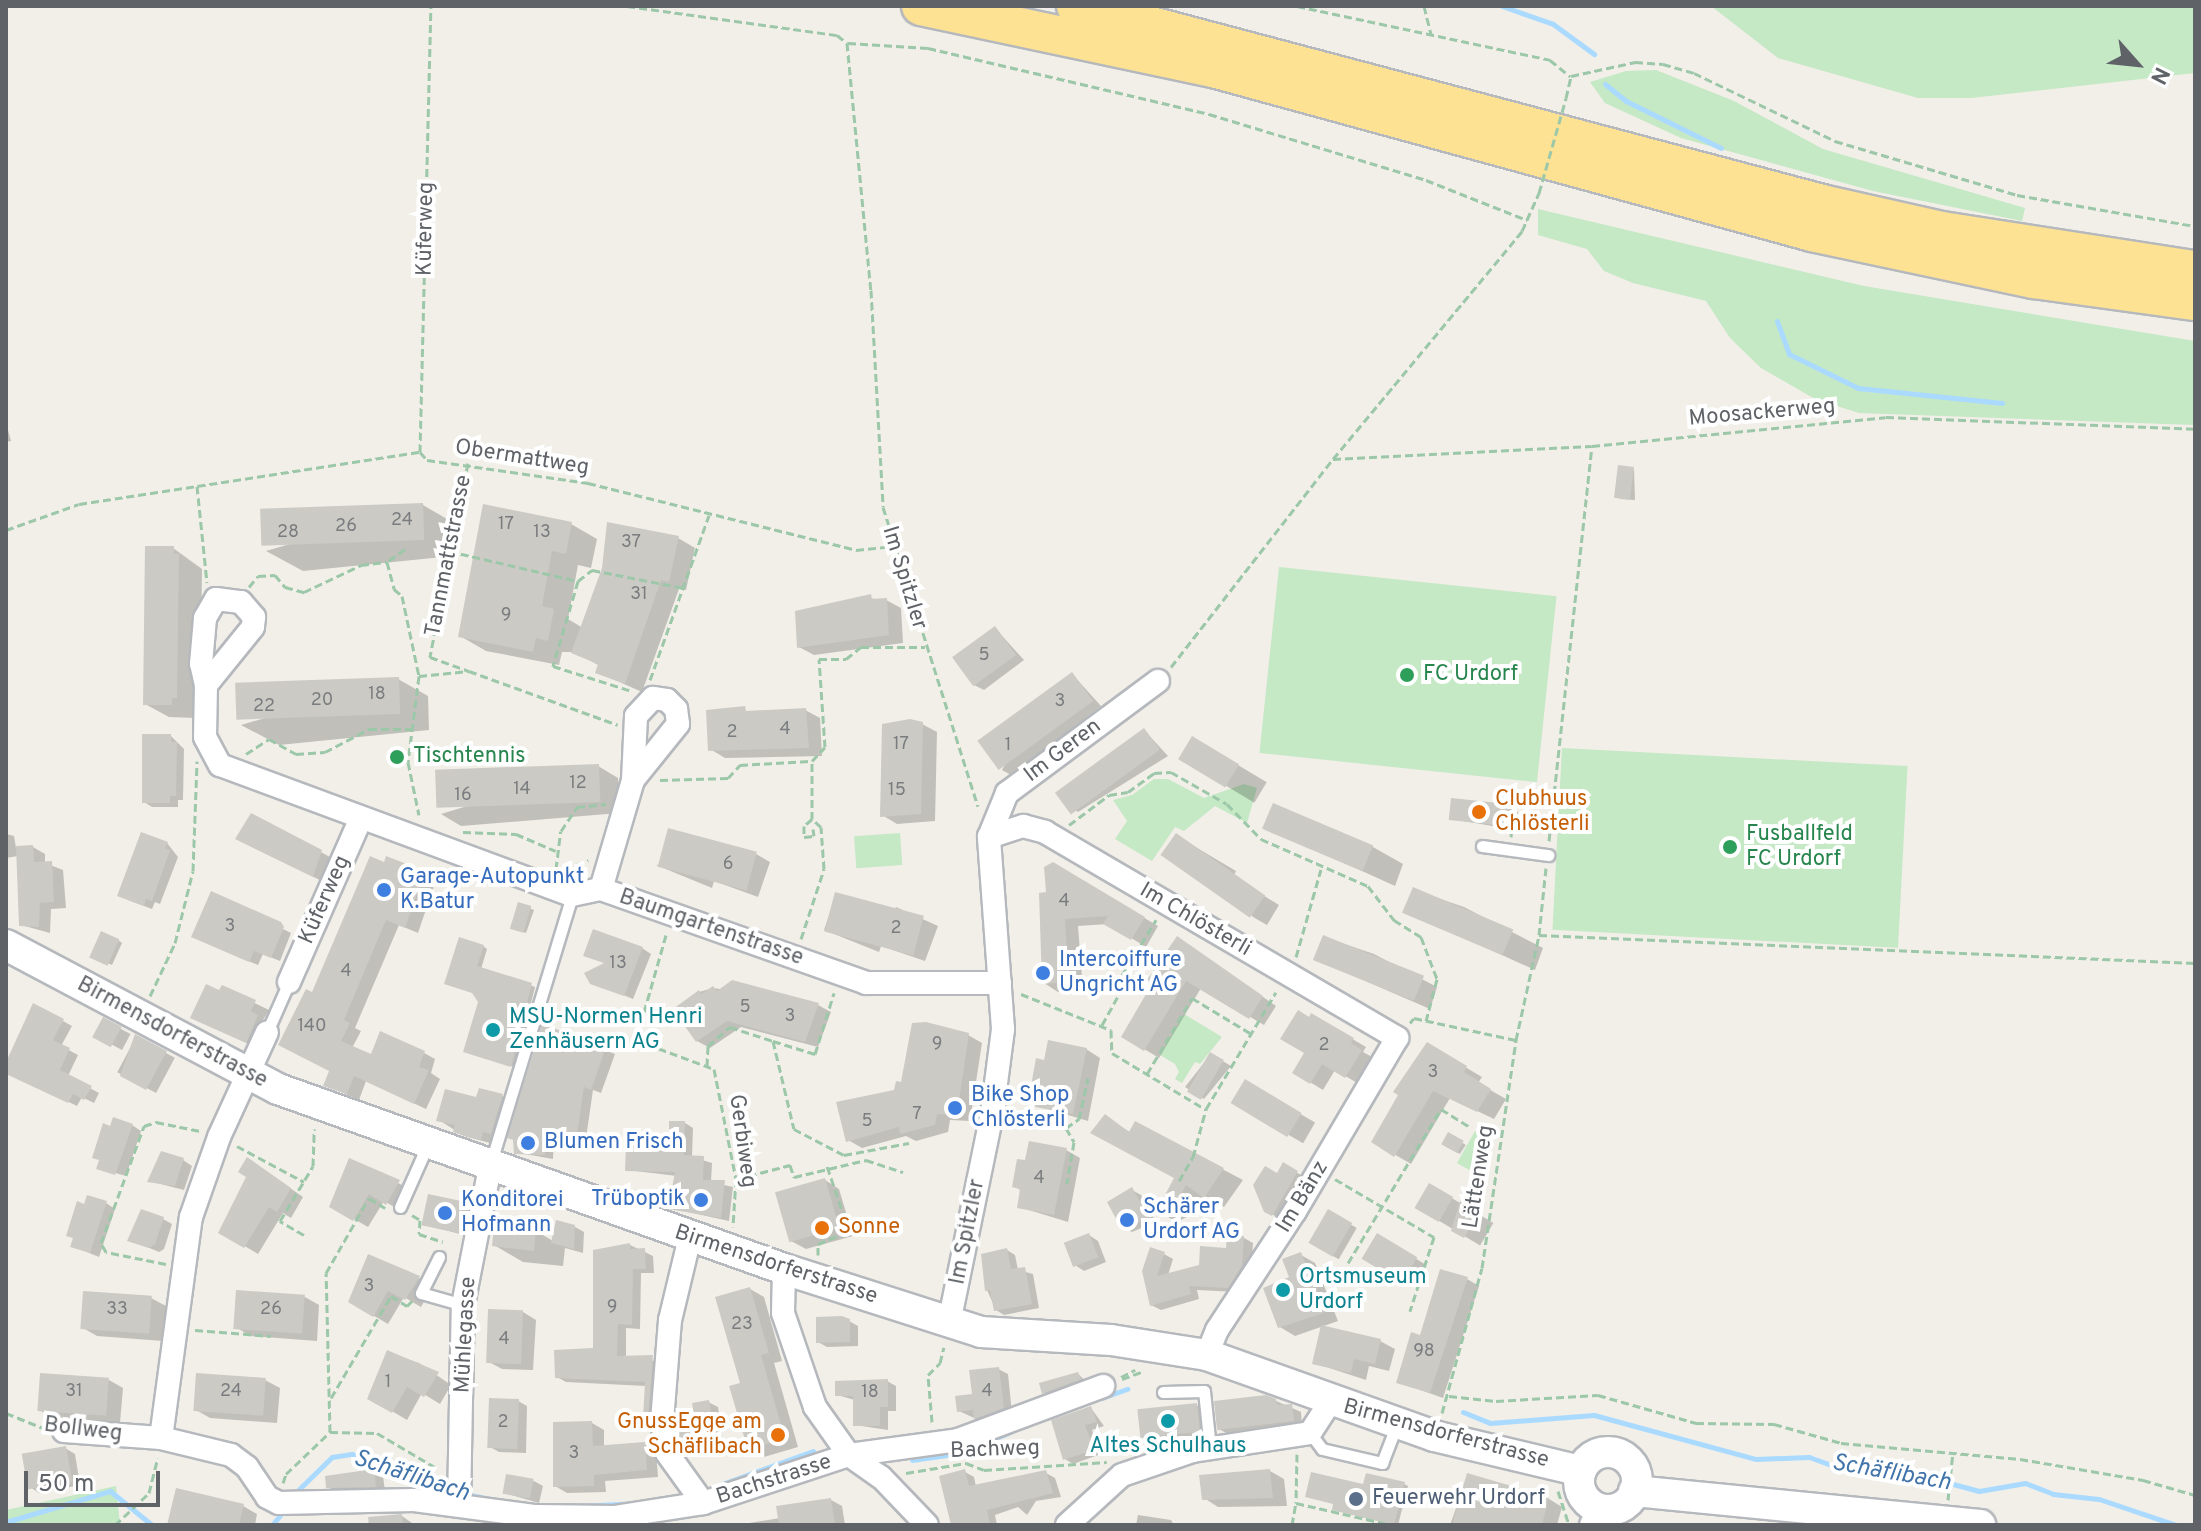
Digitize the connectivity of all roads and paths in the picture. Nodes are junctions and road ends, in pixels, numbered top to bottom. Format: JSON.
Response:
{"nodes":[{"id":1,"x":431,"y":6,"type":"edge"},
{"id":2,"x":627,"y":6,"type":"edge"},
{"id":3,"x":921,"y":6,"type":"edge"},
{"id":4,"x":1076,"y":6,"type":"edge"},
{"id":5,"x":1297,"y":6,"type":"edge"},
{"id":6,"x":1424,"y":6,"type":"edge"},
{"id":7,"x":1431,"y":34,"type":"junction"},
{"id":8,"x":847,"y":43,"type":"junction"},
{"id":9,"x":1571,"y":76,"type":"junction"},
{"id":10,"x":1527,"y":220,"type":"junction"},
{"id":11,"x":2195,"y":226,"type":"edge"},
{"id":12,"x":2195,"y":270,"type":"edge"},
{"id":13,"x":2195,"y":301,"type":"edge"},
{"id":14,"x":2195,"y":429,"type":"edge"},
{"id":15,"x":1592,"y":446,"type":"junction"},
{"id":16,"x":420,"y":452,"type":"junction"},
{"id":17,"x":1333,"y":459,"type":"junction"},
{"id":18,"x":468,"y":463,"type":"junction"},
{"id":19,"x":197,"y":485,"type":"junction"},
{"id":20,"x":709,"y":515,"type":"junction"},
{"id":21,"x":6,"y":530,"type":"edge"},
{"id":22,"x":893,"y":546,"type":"junction"},
{"id":23,"x":405,"y":549,"type":"dead end"},
{"id":24,"x":449,"y":551,"type":"junction"},
{"id":25,"x":387,"y":562,"type":"junction"},
{"id":26,"x":578,"y":581,"type":"junction"},
{"id":27,"x":684,"y":588,"type":"junction"},
{"id":28,"x":216,"y":599,"type":"junction"},
{"id":29,"x":241,"y":602,"type":"junction"},
{"id":30,"x":925,"y":647,"type":"junction"},
{"id":31,"x":469,"y":671,"type":"junction"},
{"id":32,"x":419,"y":676,"type":"junction"},
{"id":33,"x":1158,"y":681,"type":"joint"},
{"id":34,"x":206,"y":685,"type":"junction"},
{"id":35,"x":653,"y":698,"type":"junction"},
{"id":36,"x":637,"y":728,"type":"junction"},
{"id":37,"x":414,"y":729,"type":"junction"},
{"id":38,"x":209,"y":751,"type":"junction"},
{"id":39,"x":812,"y":761,"type":"junction"},
{"id":40,"x":233,"y":770,"type":"junction"},
{"id":41,"x":633,"y":780,"type":"junction"},
{"id":42,"x":1515,"y":793,"type":"dead end"},
{"id":43,"x":625,"y":802,"type":"junction"},
{"id":44,"x":361,"y":818,"type":"junction"},
{"id":45,"x":420,"y":819,"type":"dead end"},
{"id":46,"x":812,"y":819,"type":"junction"},
{"id":47,"x":813,"y":829,"type":"dead end"},
{"id":48,"x":455,"y":833,"type":"dead end"},
{"id":49,"x":1053,"y":836,"type":"junction"},
{"id":50,"x":989,"y":837,"type":"junction"},
{"id":51,"x":1482,"y":846,"type":"dead end"},
{"id":52,"x":1510,"y":850,"type":"junction"},
{"id":53,"x":556,"y":851,"type":"junction"},
{"id":54,"x":1548,"y":855,"type":"junction"},
{"id":55,"x":607,"y":863,"type":"junction"},
{"id":56,"x":1321,"y":869,"type":"junction"},
{"id":57,"x":560,"y":885,"type":"junction"},
{"id":58,"x":601,"y":889,"type":"junction"},
{"id":59,"x":1167,"y":903,"type":"junction"},
{"id":60,"x":672,"y":915,"type":"junction"},
{"id":61,"x":1539,"y":935,"type":"junction"},
{"id":62,"x":6,"y":945,"type":"edge"},
{"id":63,"x":795,"y":958,"type":"junction"},
{"id":64,"x":2195,"y":963,"type":"edge"},
{"id":65,"x":840,"y":974,"type":"junction"},
{"id":66,"x":1287,"y":974,"type":"junction"},
{"id":67,"x":287,"y":986,"type":"joint"},
{"id":68,"x":1001,"y":988,"type":"junction"},
{"id":69,"x":146,"y":1005,"type":"dead end"},
{"id":70,"x":1426,"y":1021,"type":"junction"},
{"id":71,"x":1101,"y":1026,"type":"junction"},
{"id":72,"x":267,"y":1032,"type":"joint"},
{"id":73,"x":1251,"y":1033,"type":"junction"},
{"id":74,"x":1397,"y":1038,"type":"junction"},
{"id":75,"x":1516,"y":1040,"type":"junction"},
{"id":76,"x":773,"y":1041,"type":"junction"},
{"id":77,"x":707,"y":1066,"type":"junction"},
{"id":78,"x":1147,"y":1074,"type":"junction"},
{"id":79,"x":250,"y":1075,"type":"junction"},
{"id":80,"x":1088,"y":1078,"type":"dead end"},
{"id":81,"x":1206,"y":1109,"type":"junction"},
{"id":82,"x":992,"y":1114,"type":"junction"},
{"id":83,"x":315,"y":1117,"type":"dead end"},
{"id":84,"x":1066,"y":1128,"type":"junction"},
{"id":85,"x":1471,"y":1128,"type":"dead end"},
{"id":86,"x":195,"y":1129,"type":"dead end"},
{"id":87,"x":219,"y":1137,"type":"junction"},
{"id":88,"x":909,"y":1143,"type":"dead end"},
{"id":89,"x":427,"y":1146,"type":"junction"},
{"id":90,"x":863,"y":1150,"type":"junction"},
{"id":91,"x":866,"y":1160,"type":"junction"},
{"id":92,"x":827,"y":1166,"type":"junction"},
{"id":93,"x":490,"y":1168,"type":"junction"},
{"id":94,"x":1319,"y":1170,"type":"junction"},
{"id":95,"x":903,"y":1172,"type":"dead end"},
{"id":96,"x":736,"y":1179,"type":"junction"},
{"id":97,"x":1179,"y":1181,"type":"dead end"},
{"id":98,"x":304,"y":1182,"type":"junction"},
{"id":99,"x":1067,"y":1183,"type":"dead end"},
{"id":100,"x":400,"y":1207,"type":"joint"},
{"id":101,"x":1382,"y":1207,"type":"junction"},
{"id":102,"x":420,"y":1220,"type":"dead end"},
{"id":103,"x":893,"y":1225,"type":"dead end"},
{"id":104,"x":849,"y":1231,"type":"junction"},
{"id":105,"x":304,"y":1235,"type":"dead end"},
{"id":106,"x":690,"y":1237,"type":"junction"},
{"id":107,"x":733,"y":1239,"type":"dead end"},
{"id":108,"x":442,"y":1242,"type":"dead end"},
{"id":109,"x":439,"y":1257,"type":"dead end"},
{"id":110,"x":1348,"y":1263,"type":"dead end"},
{"id":111,"x":817,"y":1265,"type":"dead end"},
{"id":112,"x":182,"y":1267,"type":"junction"},
{"id":113,"x":784,"y":1269,"type":"junction"},
{"id":114,"x":421,"y":1293,"type":"junction"},
{"id":115,"x":463,"y":1305,"type":"junction"},
{"id":116,"x":1410,"y":1311,"type":"dead end"},
{"id":117,"x":175,"y":1329,"type":"junction"},
{"id":118,"x":947,"y":1331,"type":"junction"},
{"id":119,"x":271,"y":1336,"type":"dead end"},
{"id":120,"x":1207,"y":1355,"type":"junction"},
{"id":121,"x":1147,"y":1360,"type":"dead end"},
{"id":122,"x":1111,"y":1382,"type":"junction"},
{"id":123,"x":1163,"y":1392,"type":"joint"},
{"id":124,"x":1449,"y":1396,"type":"junction"},
{"id":125,"x":329,"y":1401,"type":"junction"},
{"id":126,"x":1330,"y":1402,"type":"junction"},
{"id":127,"x":6,"y":1413,"type":"edge"},
{"id":128,"x":1439,"y":1420,"type":"dead end"},
{"id":129,"x":1397,"y":1424,"type":"junction"},
{"id":130,"x":64,"y":1431,"type":"joint"},
{"id":131,"x":330,"y":1432,"type":"junction"},
{"id":132,"x":1304,"y":1435,"type":"junction"},
{"id":133,"x":161,"y":1438,"type":"junction"},
{"id":134,"x":934,"y":1444,"type":"junction"},
{"id":135,"x":1210,"y":1448,"type":"junction"},
{"id":136,"x":1953,"y":1452,"type":"junction"},
{"id":137,"x":849,"y":1455,"type":"junction"},
{"id":138,"x":1110,"y":1462,"type":"dead end"},
{"id":139,"x":1581,"y":1471,"type":"junction"},
{"id":140,"x":881,"y":1477,"type":"junction"},
{"id":141,"x":1634,"y":1491,"type":"junction"},
{"id":142,"x":460,"y":1493,"type":"junction"},
{"id":143,"x":2195,"y":1495,"type":"edge"},
{"id":144,"x":700,"y":1496,"type":"junction"},
{"id":145,"x":1948,"y":1501,"type":"dead end"},
{"id":146,"x":288,"y":1503,"type":"junction"},
{"id":147,"x":1296,"y":1503,"type":"junction"},
{"id":148,"x":1595,"y":1516,"type":"edge"},
{"id":149,"x":1796,"y":1516,"type":"edge"},
{"id":150,"x":1071,"y":1524,"type":"edge"},
{"id":151,"x":115,"y":1525,"type":"edge"},
{"id":152,"x":927,"y":1525,"type":"edge"},
{"id":153,"x":1292,"y":1525,"type":"edge"},
{"id":154,"x":1392,"y":1525,"type":"edge"},
{"id":155,"x":1628,"y":1525,"type":"edge"},
{"id":156,"x":1658,"y":1525,"type":"edge"},
{"id":157,"x":1980,"y":1525,"type":"edge"}],
"edges":[{"from":1,"to":16,"type":"path","name":"Küferweg"},
{"from":2,"to":8,"type":"path"},
{"from":3,"to":13,"type":"highway"},
{"from":4,"to":12,"type":"highway"},
{"from":5,"to":7,"type":"path"},
{"from":6,"to":7,"type":"path"},
{"from":7,"to":9,"type":"path"},
{"from":8,"to":10,"type":"path"},
{"from":8,"to":22,"type":"path","name":"Im Spitzler"},
{"from":9,"to":10,"type":"path","bridge":true},
{"from":9,"to":11,"type":"path"},
{"from":10,"to":17,"type":"path"},
{"from":14,"to":15,"type":"path","name":"Moosackerweg"},
{"from":15,"to":17,"type":"path","name":"Moosackerweg"},
{"from":15,"to":54,"type":"path","name":"Lättenweg"},
{"from":16,"to":18,"type":"path","name":"Obermattweg"},
{"from":16,"to":19,"type":"path","name":"Obermattweg"},
{"from":17,"to":33,"type":"path"},
{"from":18,"to":20,"type":"path","name":"Obermattweg"},
{"from":18,"to":24,"type":"path","name":"Tannmattstrasse"},
{"from":19,"to":21,"type":"path","name":"Obermattweg"},
{"from":19,"to":28,"type":"path"},
{"from":20,"to":22,"type":"path","name":"Obermattweg"},
{"from":20,"to":27,"type":"path"},
{"from":22,"to":30,"type":"path","name":"Im Spitzler"},
{"from":23,"to":25,"type":"path"},
{"from":24,"to":26,"type":"path"},
{"from":24,"to":31,"type":"path","name":"Tannmattstrasse"},
{"from":25,"to":29,"type":"path"},
{"from":25,"to":32,"type":"path"},
{"from":26,"to":27,"type":"path"},
{"from":26,"to":35,"type":"path"},
{"from":27,"to":35,"type":"path"},
{"from":28,"to":29,"type":"street"},
{"from":28,"to":34,"type":"street"},
{"from":29,"to":34,"type":"street"},
{"from":30,"to":39,"type":"path"},
{"from":30,"to":50,"type":"path","name":"Im Spitzler"},
{"from":31,"to":32,"type":"path"},
{"from":31,"to":36,"type":"path"},
{"from":32,"to":37,"type":"path"},
{"from":33,"to":50,"type":"street","name":"Im Geren"},
{"from":34,"to":38,"type":"street"},
{"from":35,"to":36,"type":"street"},
{"from":35,"to":41,"type":"street"},
{"from":36,"to":41,"type":"street"},
{"from":37,"to":40,"type":"path"},
{"from":37,"to":45,"type":"path"},
{"from":38,"to":40,"type":"street"},
{"from":38,"to":69,"type":"path"},
{"from":39,"to":41,"type":"path"},
{"from":39,"to":46,"type":"path"},
{"from":40,"to":44,"type":"street"},
{"from":41,"to":43,"type":"street"},
{"from":42,"to":52,"type":"path"},
{"from":43,"to":53,"type":"path"},
{"from":43,"to":55,"type":"street"},
{"from":44,"to":57,"type":"street"},
{"from":44,"to":67,"type":"street","name":"Küferweg"},
{"from":46,"to":47,"type":"path"},
{"from":46,"to":63,"type":"path"},
{"from":48,"to":53,"type":"path"},
{"from":49,"to":50,"type":"street","name":"Im Chlösterli"},
{"from":49,"to":56,"type":"path"},
{"from":49,"to":59,"type":"street","name":"Im Chlösterli"},
{"from":50,"to":68,"type":"street","name":"Im Spitzler"},
{"from":51,"to":52,"type":"lane"},
{"from":52,"to":54,"type":"lane"},
{"from":53,"to":57,"type":"path"},
{"from":54,"to":61,"type":"path","name":"Lättenweg"},
{"from":55,"to":57,"type":"path"},
{"from":55,"to":58,"type":"street"},
{"from":56,"to":66,"type":"path"},
{"from":56,"to":70,"type":"path"},
{"from":57,"to":58,"type":"street","name":"Baumgartenstrasse"},
{"from":57,"to":93,"type":"lane"},
{"from":58,"to":60,"type":"street","name":"Baumgartenstrasse"},
{"from":59,"to":66,"type":"street","name":"Im Chlösterli"},
{"from":59,"to":71,"type":"path"},
{"from":60,"to":63,"type":"street","name":"Baumgartenstrasse"},
{"from":60,"to":77,"type":"path"},
{"from":61,"to":64,"type":"path"},
{"from":61,"to":75,"type":"path","name":"Lättenweg"},
{"from":62,"to":79,"type":"main road","name":"Birmensdorferstrasse"},
{"from":63,"to":65,"type":"street","name":"Baumgartenstrasse"},
{"from":65,"to":68,"type":"street","name":"Baumgartenstrasse"},
{"from":65,"to":76,"type":"path"},
{"from":66,"to":73,"type":"path"},
{"from":66,"to":74,"type":"street","name":"Im Chlösterli"},
{"from":67,"to":72,"type":"lane","name":"Küferweg"},
{"from":68,"to":71,"type":"path"},
{"from":68,"to":82,"type":"street","name":"Im Spitzler"},
{"from":70,"to":74,"type":"path"},
{"from":70,"to":75,"type":"path"},
{"from":71,"to":78,"type":"path"},
{"from":72,"to":79,"type":"street","name":"Küferweg"},
{"from":73,"to":78,"type":"path"},
{"from":73,"to":81,"type":"path"},
{"from":74,"to":94,"type":"street","name":"Im Bänz"},
{"from":75,"to":124,"type":"path","name":"Lättenweg"},
{"from":76,"to":77,"type":"path"},
{"from":76,"to":90,"type":"path"},
{"from":77,"to":96,"type":"path","name":"Gerbiweg"},
{"from":78,"to":81,"type":"path"},
{"from":79,"to":87,"type":"street"},
{"from":79,"to":89,"type":"main road","name":"Birmensdorferstrasse"},
{"from":80,"to":84,"type":"path"},
{"from":81,"to":97,"type":"path"},
{"from":82,"to":84,"type":"path"},
{"from":82,"to":118,"type":"street","name":"Im Spitzler"},
{"from":83,"to":98,"type":"path"},
{"from":84,"to":99,"type":"path"},
{"from":85,"to":101,"type":"path"},
{"from":86,"to":112,"type":"path"},
{"from":87,"to":98,"type":"path"},
{"from":87,"to":112,"type":"street"},
{"from":88,"to":90,"type":"path"},
{"from":89,"to":93,"type":"main road","name":"Birmensdorferstrasse"},
{"from":89,"to":100,"type":"lane"},
{"from":90,"to":91,"type":"path"},
{"from":91,"to":92,"type":"path"},
{"from":91,"to":95,"type":"path"},
{"from":92,"to":96,"type":"path"},
{"from":92,"to":104,"type":"path"},
{"from":93,"to":106,"type":"main road","name":"Birmensdorferstrasse"},
{"from":93,"to":115,"type":"street","name":"Mühlegasse"},
{"from":94,"to":101,"type":"path"},
{"from":94,"to":120,"type":"street","name":"Im Bänz"},
{"from":96,"to":107,"type":"path","name":"Gerbiweg"},
{"from":98,"to":105,"type":"path"},
{"from":100,"to":125,"type":"path"},
{"from":101,"to":110,"type":"path"},
{"from":101,"to":116,"type":"path"},
{"from":102,"to":108,"type":"path"},
{"from":103,"to":104,"type":"path"},
{"from":104,"to":111,"type":"path"},
{"from":106,"to":113,"type":"main road","name":"Birmensdorferstrasse"},
{"from":106,"to":144,"type":"street"},
{"from":109,"to":114,"type":"lane"},
{"from":112,"to":117,"type":"street"},
{"from":113,"to":118,"type":"main road","name":"Birmensdorferstrasse"},
{"from":113,"to":137,"type":"street"},
{"from":114,"to":115,"type":"lane"},
{"from":114,"to":125,"type":"path"},
{"from":115,"to":142,"type":"street","name":"Mühlegasse"},
{"from":117,"to":119,"type":"path"},
{"from":117,"to":133,"type":"street"},
{"from":118,"to":120,"type":"main road","name":"Birmensdorferstrasse"},
{"from":118,"to":134,"type":"path"},
{"from":120,"to":126,"type":"main road","name":"Birmensdorferstrasse"},
{"from":121,"to":122,"type":"path"},
{"from":122,"to":123,"type":"path"},
{"from":122,"to":134,"type":"street","name":"Bachstrasse"},
{"from":123,"to":135,"type":"lane"},
{"from":124,"to":128,"type":"path","name":"Lättenweg"},
{"from":124,"to":136,"type":"path"},
{"from":125,"to":131,"type":"path"},
{"from":126,"to":129,"type":"main road","name":"Birmensdorferstrasse"},
{"from":126,"to":132,"type":"street"},
{"from":127,"to":130,"type":"path","name":"Bollweg"},
{"from":129,"to":132,"type":"lane"},
{"from":129,"to":139,"type":"main road","name":"Birmensdorferstrasse"},
{"from":130,"to":133,"type":"street","name":"Bollweg"},
{"from":131,"to":142,"type":"path"},
{"from":131,"to":146,"type":"path"},
{"from":132,"to":135,"type":"street"},
{"from":132,"to":147,"type":"path"},
{"from":133,"to":146,"type":"street"},
{"from":133,"to":151,"type":"path"},
{"from":134,"to":137,"type":"street","name":"Bachstrasse"},
{"from":135,"to":150,"type":"street"},
{"from":136,"to":143,"type":"path"},
{"from":136,"to":145,"type":"path"},
{"from":137,"to":140,"type":"street"},
{"from":137,"to":144,"type":"street","name":"Bachstrasse"},
{"from":138,"to":140,"type":"path","name":"Bachweg"},
{"from":139,"to":141,"type":"main road"},
{"from":139,"to":148,"type":"main road"},
{"from":140,"to":152,"type":"street"},
{"from":141,"to":148,"type":"main road"},
{"from":141,"to":149,"type":"main road"},
{"from":142,"to":144,"type":"street","name":"Bachstrasse"},
{"from":142,"to":146,"type":"street","name":"Bachstrasse"},
{"from":147,"to":153,"type":"path"},
{"from":147,"to":154,"type":"path"},
{"from":149,"to":157,"type":"main road"},
{"from":155,"to":156,"type":"path"}]}
